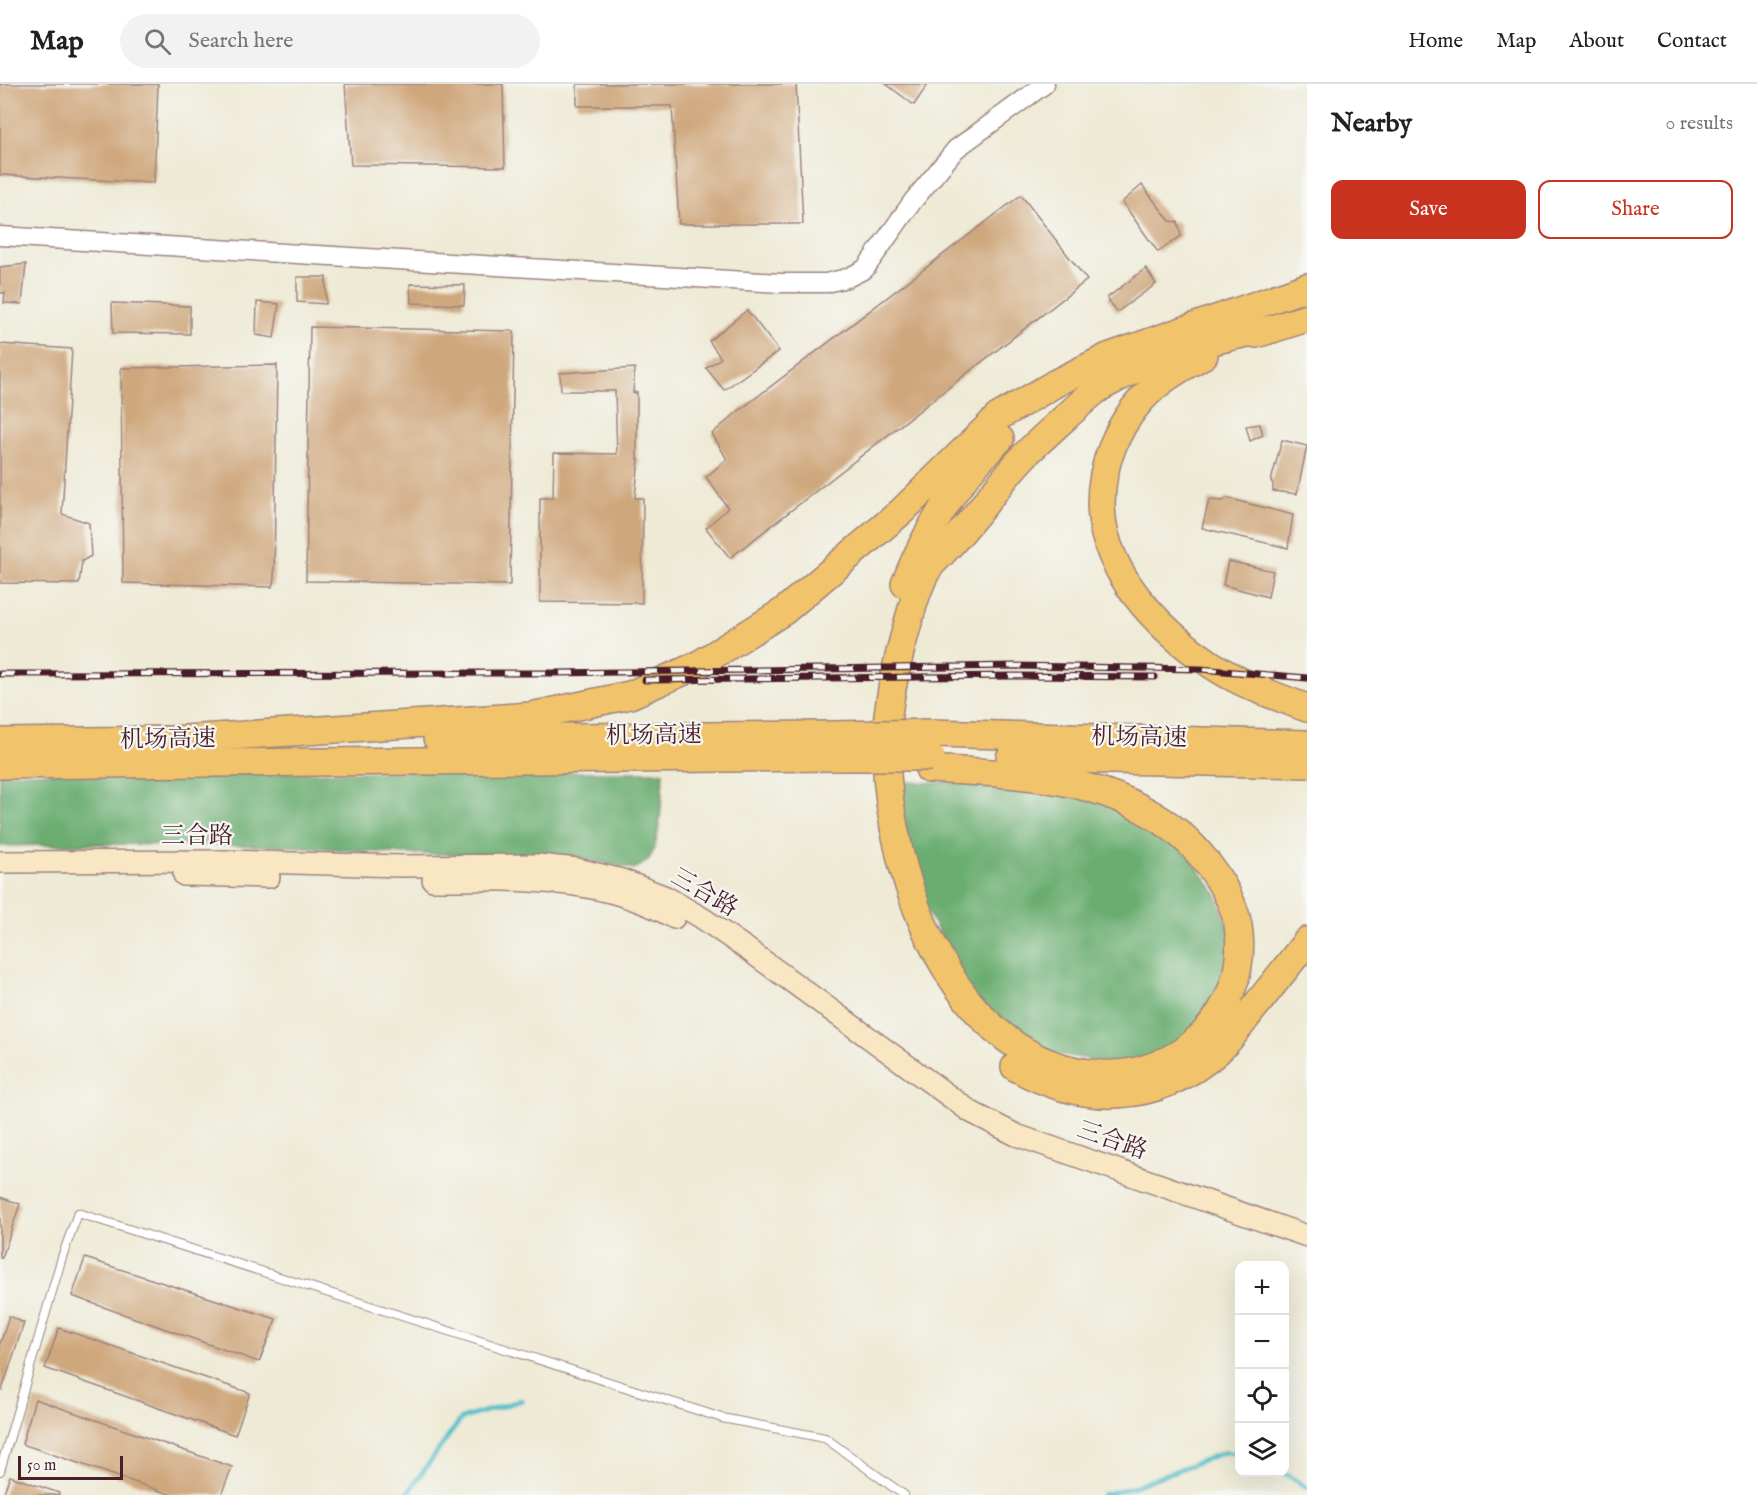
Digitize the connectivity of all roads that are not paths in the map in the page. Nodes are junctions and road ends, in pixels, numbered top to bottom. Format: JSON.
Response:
{"nodes":[{"id":1,"x":1045,"y":84,"type":"edge"},
{"id":2,"x":0,"y":236,"type":"edge"},
{"id":3,"x":1307,"y":287,"type":"edge"},
{"id":4,"x":1307,"y":318,"type":"edge"},
{"id":5,"x":1272,"y":329,"type":"junction"},
{"id":6,"x":1108,"y":357,"type":"junction"},
{"id":7,"x":1307,"y":708,"type":"edge"},
{"id":8,"x":0,"y":741,"type":"edge"},
{"id":9,"x":155,"y":741,"type":"junction"},
{"id":10,"x":1307,"y":744,"type":"edge"},
{"id":11,"x":833,"y":746,"type":"junction"},
{"id":12,"x":931,"y":753,"type":"junction"},
{"id":13,"x":1307,"y":764,"type":"edge"},
{"id":14,"x":0,"y":765,"type":"edge"},
{"id":15,"x":0,"y":862,"type":"edge"},
{"id":16,"x":0,"y":875,"type":"edge"},
{"id":17,"x":1307,"y":941,"type":"edge"},
{"id":18,"x":1307,"y":1236,"type":"edge"},
{"id":19,"x":1307,"y":1251,"type":"edge"},
{"id":20,"x":0,"y":1471,"type":"edge"},
{"id":21,"x":904,"y":1495,"type":"edge"}],
"edges":[{"from":1,"to":2,"type":"street"},
{"from":3,"to":6,"type":"highway"},
{"from":4,"to":5,"type":"highway"},
{"from":5,"to":7,"type":"highway"},
{"from":5,"to":12,"type":"highway"},
{"from":6,"to":9,"type":"highway"},
{"from":6,"to":17,"type":"highway"},
{"from":8,"to":9,"type":"highway","name":"机场高速"},
{"from":9,"to":11,"type":"highway","name":"机场高速"},
{"from":10,"to":12,"type":"highway","name":"机场高速"},
{"from":11,"to":12,"type":"highway","name":"机场高速","bridge":true},
{"from":11,"to":14,"type":"highway","name":"机场高速"},
{"from":12,"to":13,"type":"highway","name":"机场高速"},
{"from":15,"to":18,"type":"main road","name":"三合路"},
{"from":16,"to":19,"type":"main road","name":"三合路"},
{"from":20,"to":21,"type":"lane"}]}
